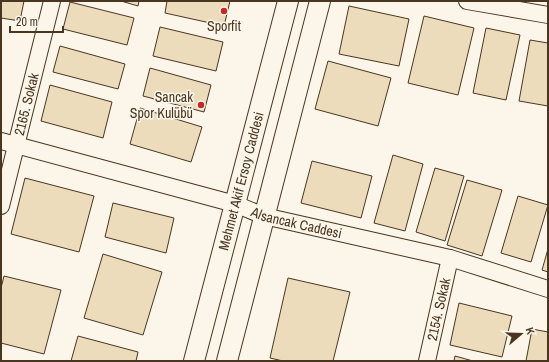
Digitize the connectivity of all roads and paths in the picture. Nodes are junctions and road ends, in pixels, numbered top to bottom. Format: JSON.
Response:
{"nodes":[{"id":1,"x":52,"y":1,"type":"edge"},
{"id":2,"x":288,"y":1,"type":"edge"},
{"id":3,"x":320,"y":1,"type":"edge"},
{"id":4,"x":468,"y":1,"type":"edge"},
{"id":5,"x":511,"y":4,"type":"edge"},
{"id":6,"x":548,"y":15,"type":"edge"},
{"id":7,"x":9,"y":143,"type":"edge"},
{"id":8,"x":235,"y":204,"type":"junction"},
{"id":9,"x":1,"y":206,"type":"edge"},
{"id":10,"x":264,"y":216,"type":"junction"},
{"id":11,"x":450,"y":258,"type":"junction"},
{"id":12,"x":548,"y":289,"type":"edge"},
{"id":13,"x":194,"y":361,"type":"edge"},
{"id":14,"x":227,"y":361,"type":"edge"},
{"id":15,"x":427,"y":361,"type":"edge"}],
"edges":[{"from":1,"to":7,"type":"street","name":"2165. Sokak"},
{"from":2,"to":8,"type":"street","name":"Mehmet Akif Ersoy Caddesi"},
{"from":3,"to":10,"type":"street"},
{"from":4,"to":5,"type":"street"},
{"from":5,"to":6,"type":"street"},
{"from":7,"to":8,"type":"street","name":"Alsancak Caddesi"},
{"from":7,"to":9,"type":"street","name":"2165. Sokak"},
{"from":8,"to":10,"type":"street","name":"Alsancak Caddesi"},
{"from":8,"to":13,"type":"street","name":"Mehmet Akif Ersoy Caddesi"},
{"from":10,"to":11,"type":"street","name":"Alsancak Caddesi"},
{"from":10,"to":14,"type":"street"},
{"from":11,"to":12,"type":"street","name":"Alsancak Caddesi"},
{"from":11,"to":15,"type":"street","name":"2154. Sokak"}]}
